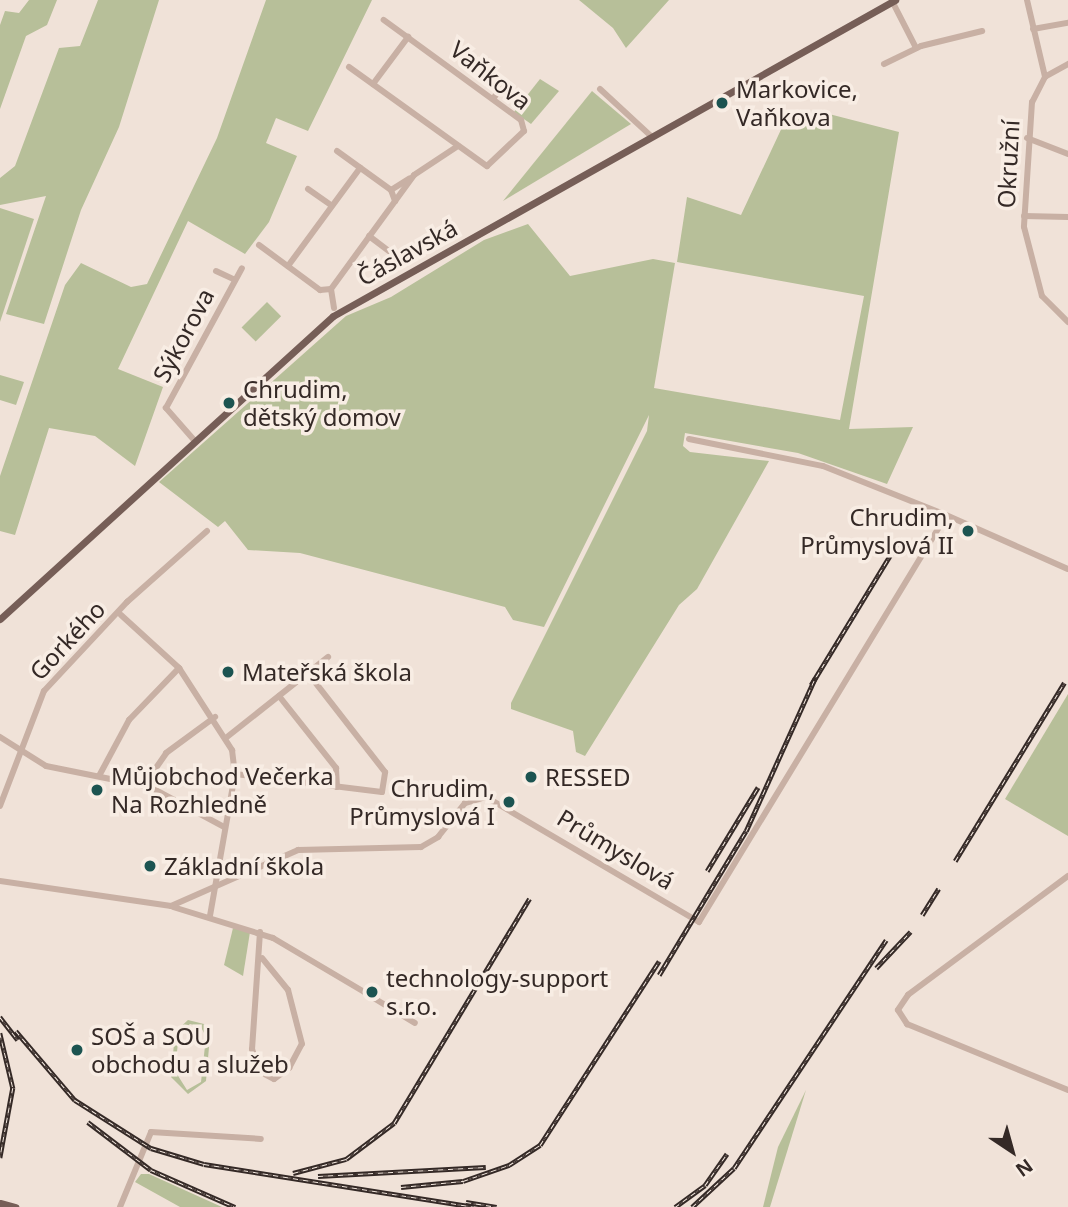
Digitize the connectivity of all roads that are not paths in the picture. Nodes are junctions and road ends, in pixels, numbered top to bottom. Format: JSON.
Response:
{"nodes":[{"id":1,"x":1027,"y":0,"type":"edge"},
{"id":2,"x":894,"y":1,"type":"edge"},
{"id":3,"x":384,"y":20,"type":"dead end"},
{"id":4,"x":1068,"y":23,"type":"edge"},
{"id":5,"x":1033,"y":29,"type":"junction"},
{"id":6,"x":982,"y":30,"type":"dead end"},
{"id":7,"x":408,"y":37,"type":"junction"},
{"id":8,"x":916,"y":48,"type":"junction"},
{"id":9,"x":884,"y":64,"type":"dead end"},
{"id":10,"x":1068,"y":64,"type":"edge"},
{"id":11,"x":349,"y":67,"type":"dead end"},
{"id":12,"x":1045,"y":77,"type":"junction"},
{"id":13,"x":373,"y":84,"type":"junction"},
{"id":14,"x":502,"y":86,"type":"dead end"},
{"id":15,"x":600,"y":89,"type":"dead end"},
{"id":16,"x":493,"y":99,"type":"junction"},
{"id":17,"x":652,"y":137,"type":"junction"},
{"id":18,"x":1027,"y":138,"type":"junction"},
{"id":19,"x":458,"y":146,"type":"junction"},
{"id":20,"x":337,"y":151,"type":"dead end"},
{"id":21,"x":1068,"y":153,"type":"edge"},
{"id":22,"x":360,"y":168,"type":"junction"},
{"id":23,"x":414,"y":175,"type":"junction"},
{"id":24,"x":308,"y":189,"type":"dead end"},
{"id":25,"x":391,"y":190,"type":"junction"},
{"id":26,"x":394,"y":202,"type":"junction"},
{"id":27,"x":332,"y":206,"type":"junction"},
{"id":28,"x":1024,"y":216,"type":"junction"},
{"id":29,"x":1068,"y":217,"type":"edge"},
{"id":30,"x":369,"y":236,"type":"junction"},
{"id":31,"x":258,"y":245,"type":"dead end"},
{"id":32,"x":389,"y":251,"type":"dead end"},
{"id":33,"x":288,"y":267,"type":"junction"},
{"id":34,"x":242,"y":268,"type":"dead end"},
{"id":35,"x":216,"y":271,"type":"dead end"},
{"id":36,"x":235,"y":280,"type":"junction"},
{"id":37,"x":331,"y":289,"type":"junction"},
{"id":38,"x":320,"y":290,"type":"junction"},
{"id":39,"x":336,"y":311,"type":"junction"},
{"id":40,"x":1068,"y":322,"type":"edge"},
{"id":41,"x":689,"y":439,"type":"dead end"},
{"id":42,"x":194,"y":440,"type":"junction"},
{"id":43,"x":946,"y":515,"type":"junction"},
{"id":44,"x":207,"y":531,"type":"dead end"},
{"id":45,"x":1068,"y":569,"type":"edge"},
{"id":46,"x":121,"y":615,"type":"junction"},
{"id":47,"x":0,"y":619,"type":"edge"},
{"id":48,"x":328,"y":657,"type":"dead end"},
{"id":49,"x":179,"y":668,"type":"junction"},
{"id":50,"x":308,"y":673,"type":"junction"},
{"id":51,"x":279,"y":696,"type":"junction"},
{"id":52,"x":215,"y":717,"type":"junction"},
{"id":53,"x":0,"y":737,"type":"edge"},
{"id":54,"x":227,"y":737,"type":"junction"},
{"id":55,"x":19,"y":752,"type":"junction"},
{"id":56,"x":235,"y":774,"type":"junction"},
{"id":57,"x":99,"y":776,"type":"junction"},
{"id":58,"x":144,"y":785,"type":"junction"},
{"id":59,"x":337,"y":787,"type":"junction"},
{"id":60,"x":0,"y":806,"type":"edge"},
{"id":61,"x":224,"y":827,"type":"junction"},
{"id":62,"x":1068,"y":876,"type":"edge"},
{"id":63,"x":0,"y":881,"type":"edge"},
{"id":64,"x":212,"y":890,"type":"junction"},
{"id":65,"x":171,"y":906,"type":"junction"},
{"id":66,"x":210,"y":916,"type":"junction"},
{"id":67,"x":260,"y":932,"type":"junction"},
{"id":68,"x":262,"y":958,"type":"junction"},
{"id":69,"x":415,"y":1023,"type":"dead end"},
{"id":70,"x":1068,"y":1090,"type":"edge"},
{"id":71,"x":261,"y":1139,"type":"dead end"},
{"id":72,"x":0,"y":1203,"type":"edge"},
{"id":73,"x":15,"y":1207,"type":"edge"},
{"id":74,"x":120,"y":1207,"type":"edge"}],
"edges":[{"from":1,"to":5,"type":"street"},
{"from":2,"to":8,"type":"street","name":"Čáslavská"},
{"from":2,"to":17,"type":"main road","name":"Čáslavská"},
{"from":3,"to":7,"type":"street","name":"Vaňkova"},
{"from":4,"to":5,"type":"street"},
{"from":5,"to":12,"type":"street"},
{"from":6,"to":8,"type":"street"},
{"from":7,"to":13,"type":"street"},
{"from":7,"to":16,"type":"street","name":"Vaňkova"},
{"from":8,"to":9,"type":"street"},
{"from":10,"to":12,"type":"street"},
{"from":11,"to":13,"type":"street","name":"Vaňkova"},
{"from":12,"to":18,"type":"street","name":"Okružní"},
{"from":13,"to":19,"type":"street","name":"Vaňkova"},
{"from":14,"to":16,"type":"street"},
{"from":15,"to":17,"type":"street"},
{"from":16,"to":19,"type":"street","name":"Vaňkova"},
{"from":17,"to":39,"type":"main road","name":"Čáslavská"},
{"from":18,"to":21,"type":"street"},
{"from":18,"to":28,"type":"street","name":"Okružní"},
{"from":19,"to":23,"type":"street"},
{"from":20,"to":22,"type":"street"},
{"from":22,"to":25,"type":"street"},
{"from":22,"to":27,"type":"street"},
{"from":23,"to":25,"type":"street"},
{"from":23,"to":26,"type":"street"},
{"from":24,"to":27,"type":"street"},
{"from":25,"to":26,"type":"street"},
{"from":26,"to":30,"type":"street"},
{"from":27,"to":33,"type":"street"},
{"from":28,"to":29,"type":"street"},
{"from":28,"to":40,"type":"street","name":"Okružní"},
{"from":30,"to":32,"type":"street"},
{"from":30,"to":37,"type":"street"},
{"from":31,"to":33,"type":"street"},
{"from":33,"to":38,"type":"street"},
{"from":34,"to":36,"type":"street","name":"Sýkorova"},
{"from":35,"to":36,"type":"street","name":"Sýkorova"},
{"from":36,"to":42,"type":"street","name":"Sýkorova"},
{"from":37,"to":38,"type":"street"},
{"from":37,"to":39,"type":"street"},
{"from":38,"to":39,"type":"street"},
{"from":39,"to":42,"type":"main road","name":"Čáslavská"},
{"from":41,"to":43,"type":"street"},
{"from":42,"to":47,"type":"main road","name":"Čáslavská"},
{"from":43,"to":45,"type":"street"},
{"from":43,"to":64,"type":"street","name":"Průmyslová"},
{"from":44,"to":46,"type":"street","name":"Gorkého"},
{"from":46,"to":49,"type":"street"},
{"from":46,"to":55,"type":"street","name":"Gorkého"},
{"from":48,"to":50,"type":"street"},
{"from":49,"to":52,"type":"street"},
{"from":49,"to":57,"type":"street"},
{"from":50,"to":51,"type":"street"},
{"from":50,"to":59,"type":"street"},
{"from":51,"to":54,"type":"street"},
{"from":51,"to":59,"type":"street"},
{"from":52,"to":54,"type":"street"},
{"from":52,"to":58,"type":"street"},
{"from":53,"to":55,"type":"street"},
{"from":54,"to":56,"type":"street"},
{"from":55,"to":57,"type":"street"},
{"from":55,"to":60,"type":"street","name":"Gorkého"},
{"from":56,"to":59,"type":"street"},
{"from":56,"to":61,"type":"street"},
{"from":57,"to":58,"type":"street"},
{"from":58,"to":61,"type":"street"},
{"from":61,"to":64,"type":"street"},
{"from":62,"to":70,"type":"street"},
{"from":63,"to":65,"type":"street","name":"Průmyslová"},
{"from":64,"to":65,"type":"street","name":"Průmyslová"},
{"from":64,"to":66,"type":"street"},
{"from":65,"to":66,"type":"street","name":"Průmyslová"},
{"from":66,"to":67,"type":"street","name":"Průmyslová"},
{"from":67,"to":68,"type":"street"},
{"from":67,"to":69,"type":"street","name":"Průmyslová"},
{"from":68,"to":68,"type":"street"},
{"from":71,"to":74,"type":"street"},
{"from":72,"to":73,"type":"main road"}]}
